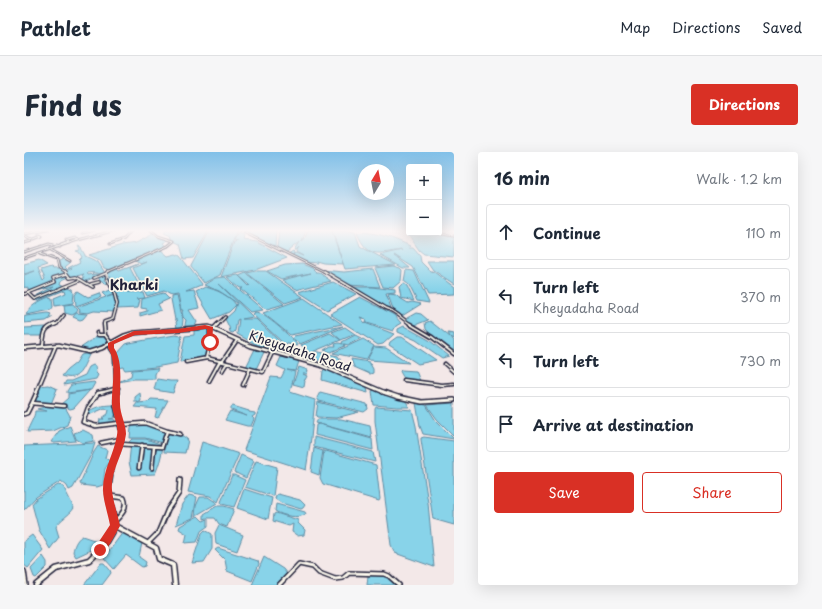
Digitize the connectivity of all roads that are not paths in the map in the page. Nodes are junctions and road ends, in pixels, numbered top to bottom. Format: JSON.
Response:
{"nodes":[{"id":1,"x":51,"y":250,"type":"joint"},
{"id":2,"x":157,"y":250,"type":"edge"},
{"id":3,"x":280,"y":250,"type":"edge"},
{"id":4,"x":40,"y":254,"type":"junction"},
{"id":5,"x":24,"y":258,"type":"edge"},
{"id":6,"x":63,"y":258,"type":"junction"},
{"id":7,"x":56,"y":260,"type":"junction"},
{"id":8,"x":70,"y":261,"type":"dead end"},
{"id":9,"x":107,"y":273,"type":"junction"},
{"id":10,"x":67,"y":274,"type":"junction"},
{"id":11,"x":94,"y":278,"type":"dead end"},
{"id":12,"x":79,"y":281,"type":"junction"},
{"id":13,"x":99,"y":282,"type":"dead end"},
{"id":14,"x":28,"y":293,"type":"junction"},
{"id":15,"x":24,"y":294,"type":"edge"},
{"id":16,"x":64,"y":315,"type":"dead end"},
{"id":17,"x":225,"y":317,"type":"dead end"},
{"id":18,"x":212,"y":328,"type":"junction"},
{"id":19,"x":97,"y":333,"type":"dead end"},
{"id":20,"x":106,"y":335,"type":"junction"},
{"id":21,"x":237,"y":340,"type":"junction"},
{"id":22,"x":111,"y":343,"type":"junction"},
{"id":23,"x":56,"y":345,"type":"junction"},
{"id":24,"x":43,"y":346,"type":"junction"},
{"id":25,"x":24,"y":348,"type":"edge"},
{"id":26,"x":272,"y":353,"type":"junction"},
{"id":27,"x":454,"y":354,"type":"edge"},
{"id":28,"x":206,"y":358,"type":"junction"},
{"id":29,"x":186,"y":362,"type":"dead end"},
{"id":30,"x":221,"y":362,"type":"junction"},
{"id":31,"x":227,"y":363,"type":"junction"},
{"id":32,"x":445,"y":364,"type":"dead end"},
{"id":33,"x":250,"y":369,"type":"junction"},
{"id":34,"x":222,"y":371,"type":"dead end"},
{"id":35,"x":454,"y":372,"type":"edge"},
{"id":36,"x":404,"y":380,"type":"dead end"},
{"id":37,"x":209,"y":381,"type":"dead end"},
{"id":38,"x":454,"y":384,"type":"edge"},
{"id":39,"x":243,"y":385,"type":"dead end"},
{"id":40,"x":118,"y":388,"type":"junction"},
{"id":41,"x":454,"y":400,"type":"edge"},
{"id":42,"x":32,"y":403,"type":"junction"},
{"id":43,"x":64,"y":406,"type":"dead end"},
{"id":44,"x":24,"y":414,"type":"edge"},
{"id":45,"x":120,"y":424,"type":"junction"},
{"id":46,"x":168,"y":431,"type":"junction"},
{"id":47,"x":180,"y":434,"type":"dead end"},
{"id":48,"x":121,"y":439,"type":"junction"},
{"id":49,"x":101,"y":443,"type":"dead end"},
{"id":50,"x":120,"y":444,"type":"junction"},
{"id":51,"x":142,"y":445,"type":"junction"},
{"id":52,"x":154,"y":446,"type":"junction"},
{"id":53,"x":139,"y":468,"type":"dead end"},
{"id":54,"x":152,"y":468,"type":"dead end"},
{"id":55,"x":180,"y":480,"type":"dead end"},
{"id":56,"x":109,"y":496,"type":"junction"},
{"id":57,"x":114,"y":521,"type":"junction"},
{"id":58,"x":115,"y":526,"type":"junction"},
{"id":59,"x":148,"y":543,"type":"junction"},
{"id":60,"x":24,"y":571,"type":"edge"},
{"id":61,"x":26,"y":585,"type":"edge"},
{"id":62,"x":36,"y":585,"type":"edge"},
{"id":63,"x":175,"y":585,"type":"edge"},
{"id":64,"x":279,"y":585,"type":"edge"},
{"id":65,"x":399,"y":585,"type":"edge"}],
"edges":[{"from":1,"to":4,"type":"street"},
{"from":1,"to":6,"type":"street"},
{"from":2,"to":9,"type":"street"},
{"from":3,"to":27,"type":"street"},
{"from":4,"to":5,"type":"street"},
{"from":4,"to":7,"type":"street"},
{"from":6,"to":7,"type":"street"},
{"from":6,"to":8,"type":"street"},
{"from":7,"to":10,"type":"street"},
{"from":9,"to":11,"type":"street"},
{"from":9,"to":20,"type":"street"},
{"from":10,"to":12,"type":"street"},
{"from":10,"to":14,"type":"street"},
{"from":12,"to":13,"type":"street"},
{"from":12,"to":14,"type":"street"},
{"from":14,"to":15,"type":"street"},
{"from":16,"to":24,"type":"street"},
{"from":17,"to":18,"type":"street"},
{"from":18,"to":21,"type":"main road","name":"Kheyadaha Road"},
{"from":18,"to":22,"type":"main road"},
{"from":18,"to":28,"type":"street"},
{"from":19,"to":20,"type":"street"},
{"from":20,"to":22,"type":"street"},
{"from":21,"to":26,"type":"main road","name":"Kheyadaha Road"},
{"from":21,"to":30,"type":"street"},
{"from":22,"to":23,"type":"main road"},
{"from":22,"to":40,"type":"main road"},
{"from":23,"to":24,"type":"main road"},
{"from":23,"to":42,"type":"street"},
{"from":24,"to":25,"type":"main road"},
{"from":26,"to":33,"type":"street"},
{"from":26,"to":41,"type":"main road","name":"Kheyadaha Road"},
{"from":28,"to":29,"type":"street"},
{"from":28,"to":30,"type":"street"},
{"from":30,"to":31,"type":"street"},
{"from":30,"to":37,"type":"street"},
{"from":31,"to":33,"type":"street"},
{"from":31,"to":34,"type":"street"},
{"from":32,"to":35,"type":"street"},
{"from":33,"to":39,"type":"street"},
{"from":36,"to":38,"type":"street"},
{"from":40,"to":45,"type":"main road"},
{"from":40,"to":45,"type":"street"},
{"from":42,"to":43,"type":"street"},
{"from":42,"to":44,"type":"street"},
{"from":45,"to":46,"type":"street"},
{"from":45,"to":48,"type":"main road"},
{"from":46,"to":47,"type":"street"},
{"from":46,"to":52,"type":"street"},
{"from":48,"to":49,"type":"street"},
{"from":48,"to":50,"type":"main road"},
{"from":50,"to":51,"type":"street"},
{"from":50,"to":56,"type":"main road"},
{"from":51,"to":52,"type":"street"},
{"from":51,"to":53,"type":"street"},
{"from":52,"to":54,"type":"street"},
{"from":55,"to":59,"type":"street"},
{"from":56,"to":57,"type":"main road"},
{"from":56,"to":57,"type":"street"},
{"from":57,"to":58,"type":"main road"},
{"from":58,"to":59,"type":"main road"},
{"from":58,"to":62,"type":"main road"},
{"from":59,"to":63,"type":"main road"},
{"from":60,"to":61,"type":"street"},
{"from":64,"to":65,"type":"street"}]}
